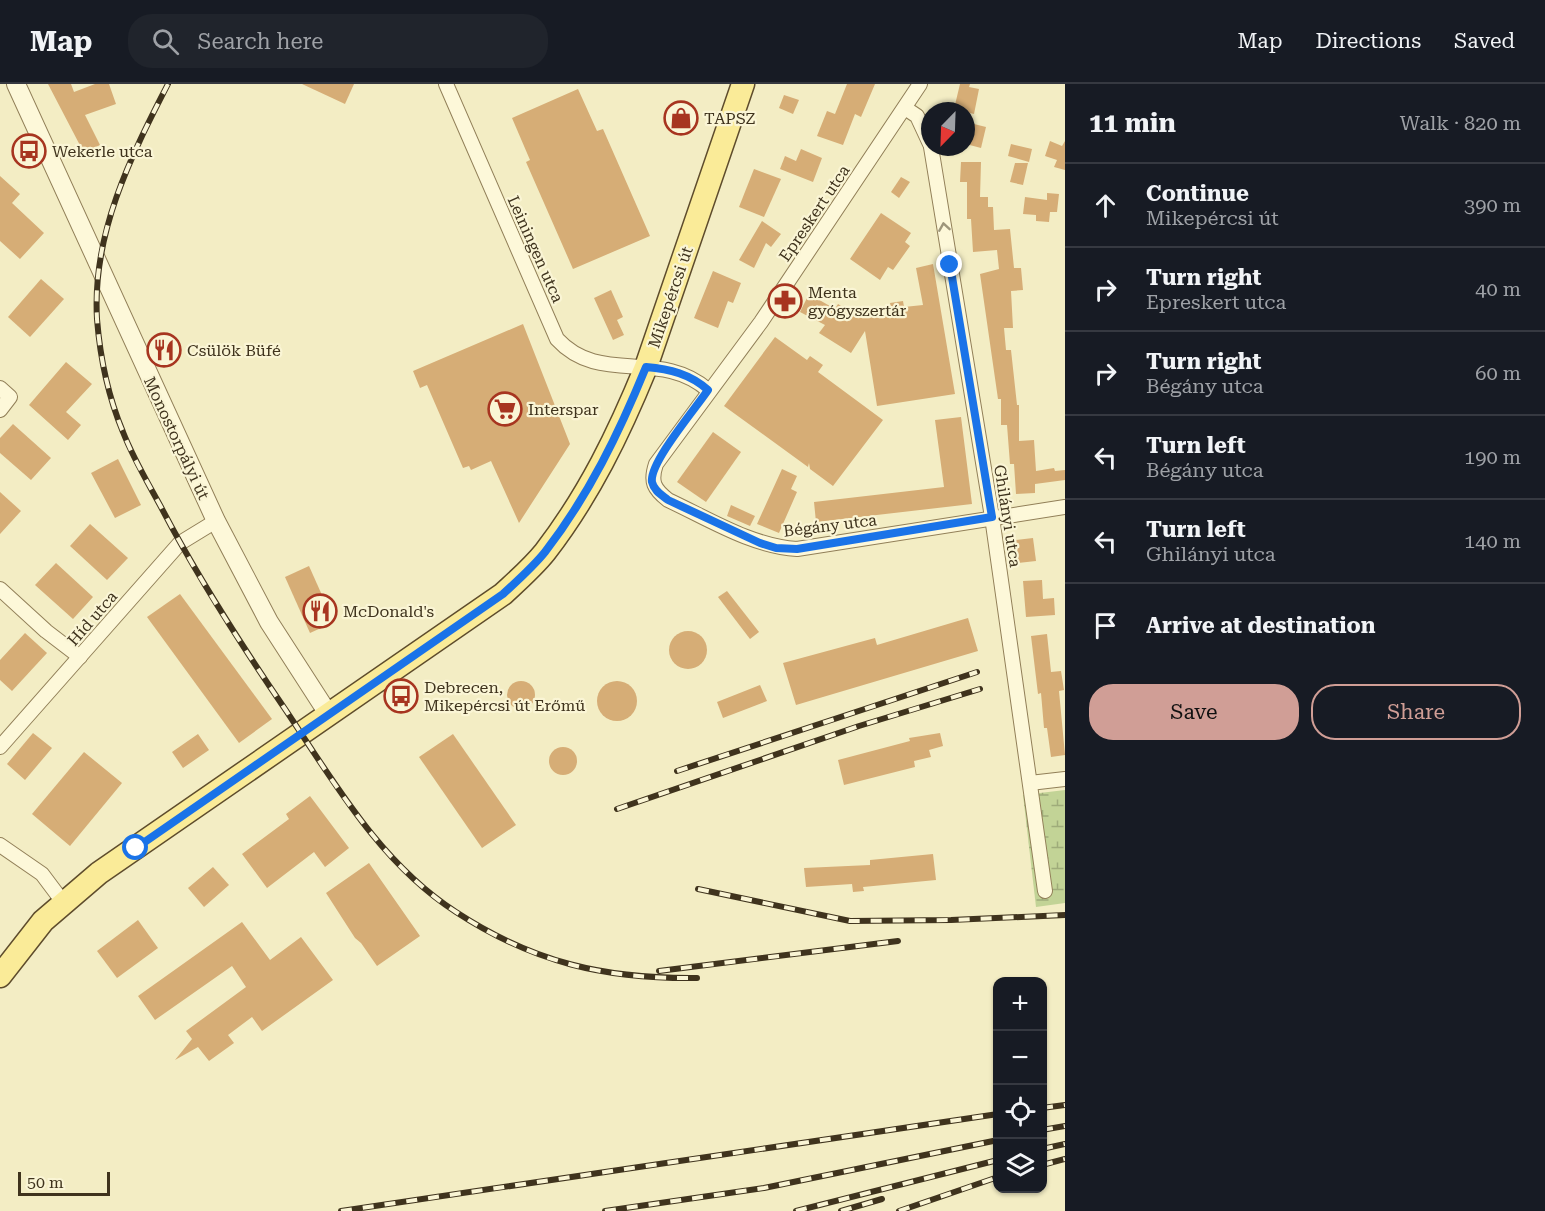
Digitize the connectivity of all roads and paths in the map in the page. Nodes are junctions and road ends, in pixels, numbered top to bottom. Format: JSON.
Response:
{"nodes":[{"id":1,"x":16,"y":84,"type":"edge"},
{"id":2,"x":446,"y":84,"type":"edge"},
{"id":3,"x":743,"y":84,"type":"edge"},
{"id":4,"x":920,"y":84,"type":"edge"},
{"id":5,"x":905,"y":108,"type":"junction"},
{"id":6,"x":921,"y":125,"type":"edge"},
{"id":7,"x":932,"y":156,"type":"edge"},
{"id":8,"x":646,"y":367,"type":"junction"},
{"id":9,"x":0,"y":388,"type":"edge"},
{"id":10,"x":708,"y":390,"type":"junction"},
{"id":11,"x":0,"y":410,"type":"edge"},
{"id":12,"x":1065,"y":507,"type":"edge"},
{"id":13,"x":992,"y":517,"type":"junction"},
{"id":14,"x":216,"y":521,"type":"junction"},
{"id":15,"x":0,"y":589,"type":"edge"},
{"id":16,"x":80,"y":657,"type":"junction"},
{"id":17,"x":329,"y":715,"type":"junction"},
{"id":18,"x":0,"y":747,"type":"edge"},
{"id":19,"x":1065,"y":779,"type":"edge"},
{"id":20,"x":1030,"y":783,"type":"junction"},
{"id":21,"x":0,"y":845,"type":"edge"},
{"id":22,"x":1045,"y":891,"type":"dead end"},
{"id":23,"x":63,"y":902,"type":"junction"},
{"id":24,"x":0,"y":976,"type":"edge"}],
"edges":[{"from":1,"to":14,"type":"street","name":"Monostorpályi út"},
{"from":2,"to":8,"type":"street","name":"Leiningen utca"},
{"from":3,"to":8,"type":"main road","name":"Mikepércsi út"},
{"from":4,"to":5,"type":"street","name":"Epreskert utca"},
{"from":5,"to":6,"type":"street","name":"Ghilányi utca"},
{"from":5,"to":10,"type":"street","name":"Epreskert utca"},
{"from":13,"to":7,"type":"street","name":"Ghilányi utca","one_way":true},
{"from":8,"to":10,"type":"street"},
{"from":8,"to":17,"type":"main road","name":"Mikepércsi út"},
{"from":9,"to":11,"type":"street"},
{"from":10,"to":13,"type":"street","name":"Bégány utca"},
{"from":12,"to":13,"type":"street","name":"Bégány utca"},
{"from":13,"to":20,"type":"street","name":"Ghilányi utca"},
{"from":14,"to":16,"type":"street","name":"Híd utca"},
{"from":14,"to":17,"type":"street","name":"Monostorpályi út"},
{"from":15,"to":16,"type":"street"},
{"from":16,"to":18,"type":"street","name":"Híd utca"},
{"from":17,"to":23,"type":"main road","name":"Mikepércsi út"},
{"from":19,"to":20,"type":"street"},
{"from":20,"to":22,"type":"street","name":"Ghilányi utca"},
{"from":21,"to":23,"type":"street"},
{"from":23,"to":24,"type":"main road","name":"Mikepércsi út"}]}
